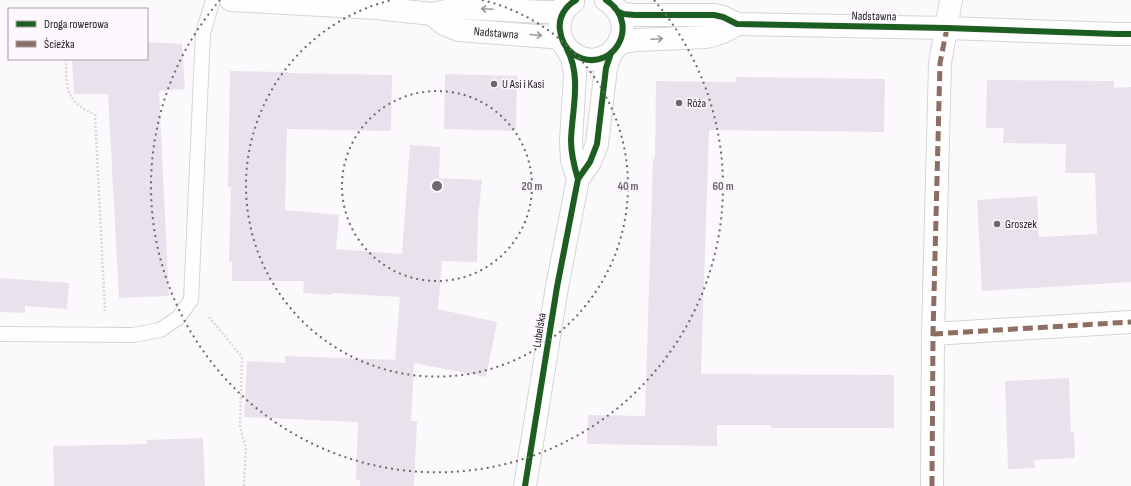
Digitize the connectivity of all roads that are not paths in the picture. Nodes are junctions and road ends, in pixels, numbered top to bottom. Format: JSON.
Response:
{"nodes":[{"id":1,"x":213,"y":0,"type":"edge"},
{"id":2,"x":231,"y":0,"type":"edge"},
{"id":3,"x":951,"y":0,"type":"edge"},
{"id":4,"x":571,"y":4,"type":"edge"},
{"id":5,"x":612,"y":4,"type":"edge"},
{"id":6,"x":432,"y":14,"type":"junction"},
{"id":7,"x":737,"y":24,"type":"junction"},
{"id":8,"x":946,"y":28,"type":"junction"},
{"id":9,"x":1131,"y":34,"type":"edge"},
{"id":10,"x":564,"y":45,"type":"junction"},
{"id":11,"x":614,"y":49,"type":"junction"},
{"id":12,"x":578,"y":179,"type":"junction"},
{"id":13,"x":1131,"y":322,"type":"edge"},
{"id":14,"x":0,"y":334,"type":"edge"},
{"id":15,"x":933,"y":334,"type":"junction"},
{"id":16,"x":526,"y":486,"type":"edge"},
{"id":17,"x":932,"y":486,"type":"edge"}],
"edges":[{"from":1,"to":14,"type":"lane"},
{"from":2,"to":6,"type":"street","name":"Nadstawna"},
{"from":3,"to":8,"type":"street"},
{"from":4,"to":6,"type":"street","name":"Nadstawna","one_way":true},
{"from":4,"to":10,"type":"street","name":"Lubelska"},
{"from":5,"to":7,"type":"street","name":"Nadstawna"},
{"from":5,"to":11,"type":"street","name":"Lubelska"},
{"from":6,"to":10,"type":"street","name":"Nadstawna","one_way":true},
{"from":7,"to":8,"type":"street","name":"Nadstawna"},
{"from":11,"to":7,"type":"street","name":"Nadstawna","one_way":true},
{"from":8,"to":9,"type":"street","name":"Nadstawna"},
{"from":8,"to":15,"type":"street"},
{"from":10,"to":11,"type":"street","name":"Nadstawna"},
{"from":10,"to":12,"type":"street","name":"Lubelska"},
{"from":11,"to":12,"type":"street","name":"Lubelska"},
{"from":12,"to":16,"type":"street","name":"Lubelska"},
{"from":13,"to":15,"type":"street"},
{"from":15,"to":17,"type":"street"}]}
